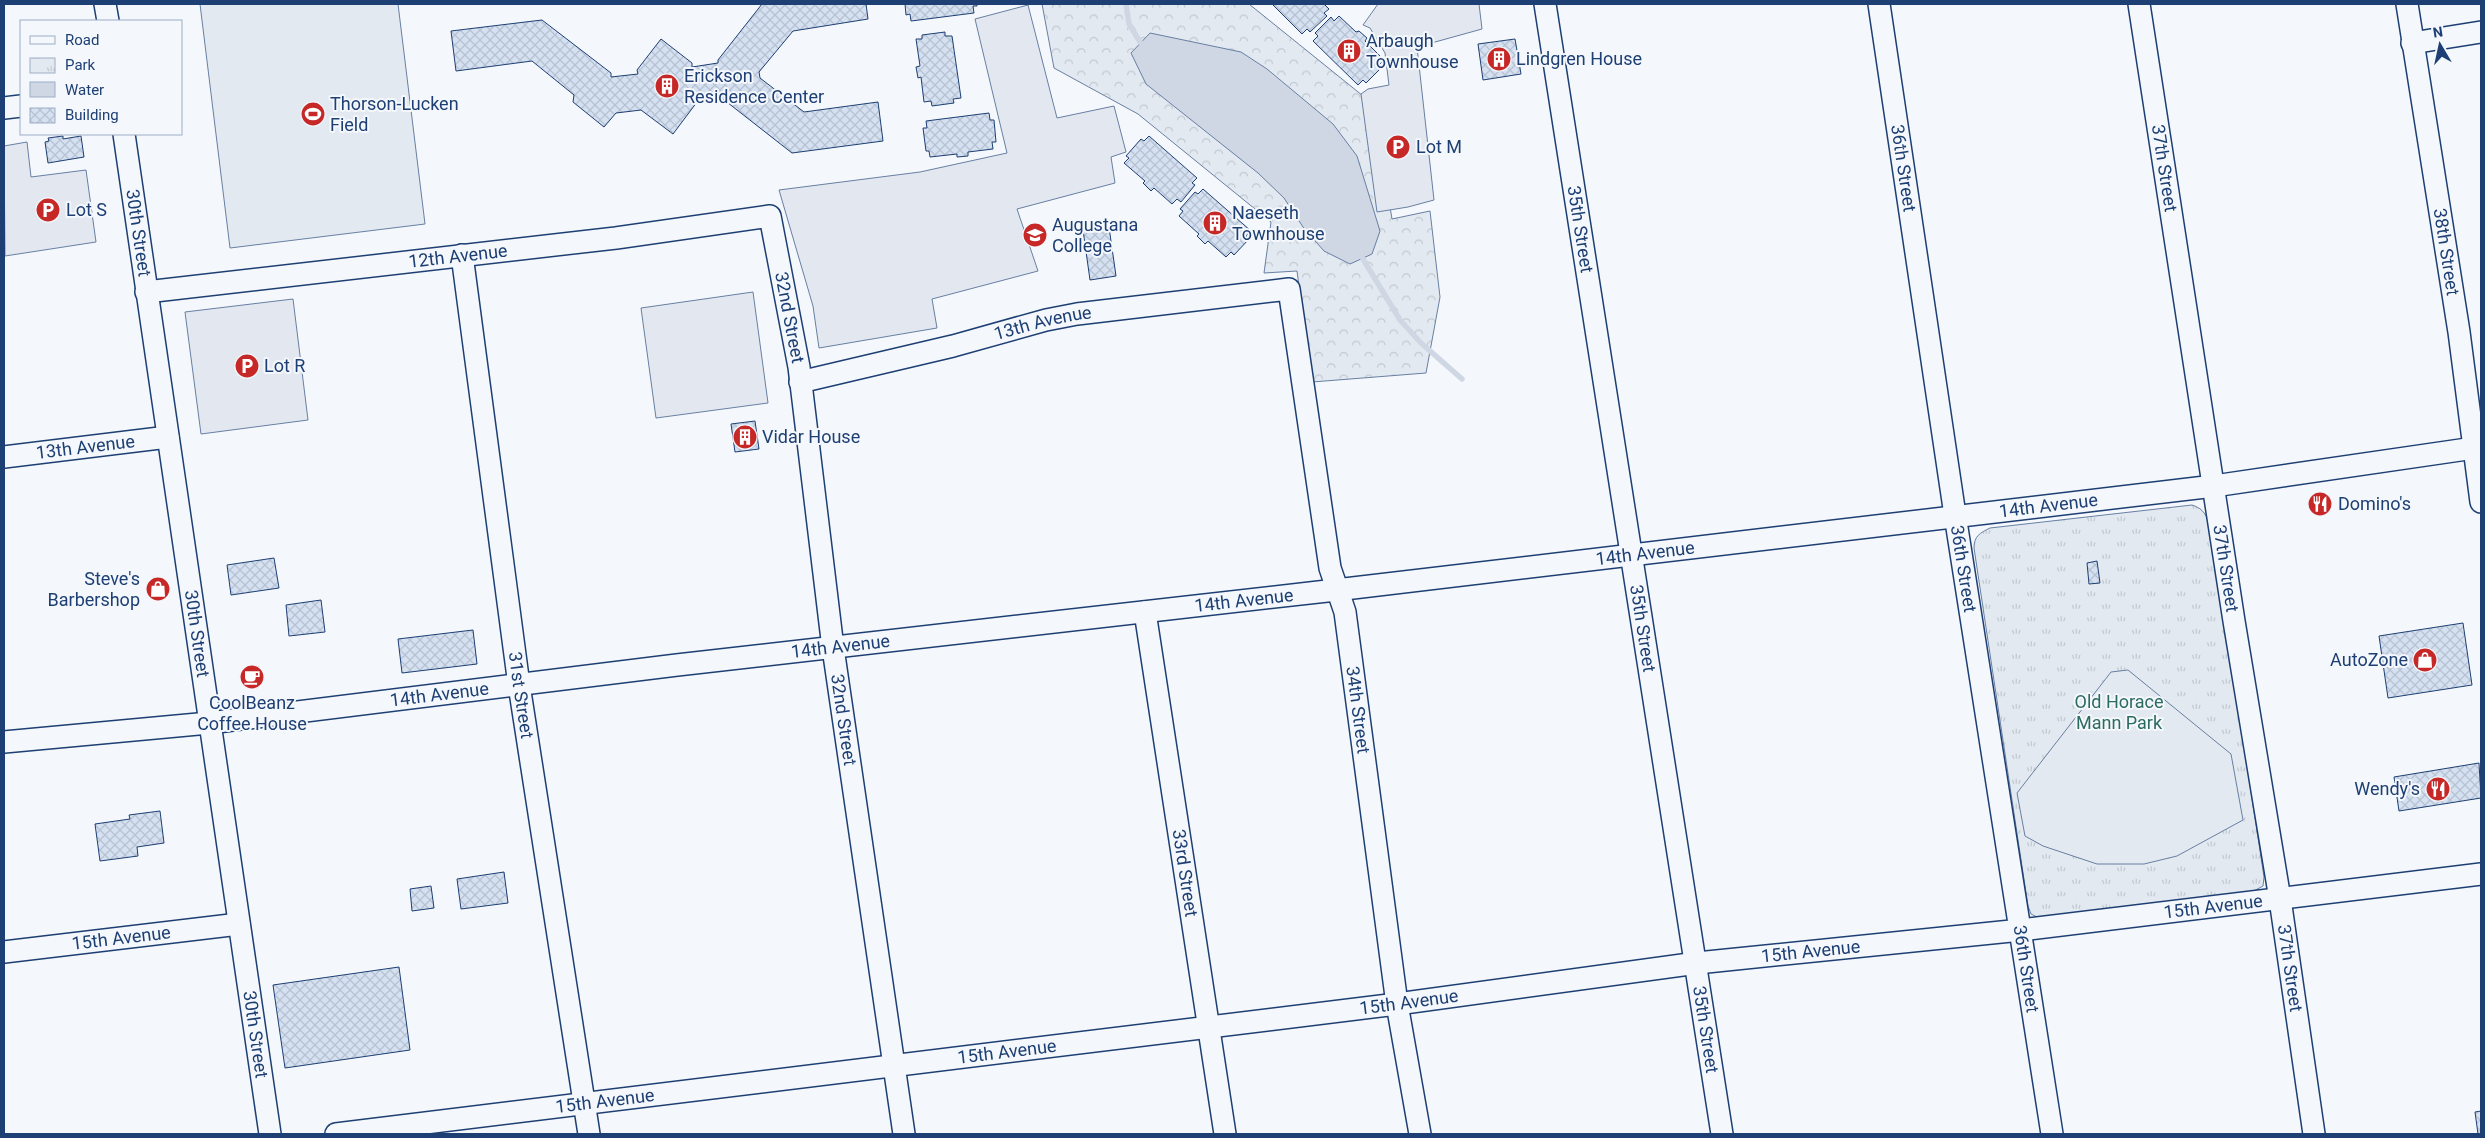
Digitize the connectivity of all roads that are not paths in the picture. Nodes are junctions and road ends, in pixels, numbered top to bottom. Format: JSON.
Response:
{"nodes":[{"id":1,"x":106,"y":4,"type":"edge"},
{"id":2,"x":1546,"y":4,"type":"edge"},
{"id":3,"x":1880,"y":4,"type":"edge"},
{"id":4,"x":2139,"y":4,"type":"edge"},
{"id":5,"x":2407,"y":4,"type":"edge"},
{"id":6,"x":108,"y":20,"type":"edge"},
{"id":7,"x":2481,"y":32,"type":"edge"},
{"id":8,"x":2412,"y":43,"type":"junction"},
{"id":9,"x":20,"y":106,"type":"edge"},
{"id":10,"x":4,"y":108,"type":"edge"},
{"id":11,"x":124,"y":135,"type":"edge"},
{"id":12,"x":770,"y":216,"type":"joint"},
{"id":13,"x":462,"y":255,"type":"junction"},
{"id":14,"x":1289,"y":289,"type":"joint"},
{"id":15,"x":146,"y":292,"type":"junction"},
{"id":16,"x":800,"y":382,"type":"junction"},
{"id":17,"x":168,"y":437,"type":"junction"},
{"id":18,"x":2478,"y":448,"type":"edge"},
{"id":19,"x":4,"y":457,"type":"edge"},
{"id":20,"x":2214,"y":486,"type":"junction"},
{"id":21,"x":2481,"y":502,"type":"edge"},
{"id":22,"x":1955,"y":515,"type":"junction"},
{"id":23,"x":1633,"y":554,"type":"junction"},
{"id":24,"x":1336,"y":590,"type":"junction"},
{"id":25,"x":1145,"y":612,"type":"junction"},
{"id":26,"x":833,"y":648,"type":"junction"},
{"id":27,"x":520,"y":685,"type":"junction"},
{"id":28,"x":209,"y":723,"type":"junction"},
{"id":29,"x":4,"y":742,"type":"edge"},
{"id":30,"x":2481,"y":874,"type":"edge"},
{"id":31,"x":2280,"y":899,"type":"junction"},
{"id":32,"x":239,"y":924,"type":"junction"},
{"id":33,"x":2021,"y":930,"type":"junction"},
{"id":34,"x":4,"y":952,"type":"edge"},
{"id":35,"x":1697,"y":963,"type":"junction"},
{"id":36,"x":1397,"y":1004,"type":"junction"},
{"id":37,"x":1209,"y":1027,"type":"junction"},
{"id":38,"x":895,"y":1066,"type":"junction"},
{"id":39,"x":585,"y":1103,"type":"junction"},
{"id":40,"x":270,"y":1134,"type":"edge"},
{"id":41,"x":336,"y":1134,"type":"edge"},
{"id":42,"x":589,"y":1134,"type":"edge"},
{"id":43,"x":904,"y":1134,"type":"edge"},
{"id":44,"x":1225,"y":1134,"type":"edge"},
{"id":45,"x":1420,"y":1134,"type":"edge"},
{"id":46,"x":1722,"y":1134,"type":"edge"},
{"id":47,"x":2052,"y":1134,"type":"edge"},
{"id":48,"x":2314,"y":1134,"type":"edge"}],
"edges":[{"from":1,"to":6,"type":"street"},
{"from":2,"to":23,"type":"street","name":"35th Street"},
{"from":3,"to":22,"type":"street","name":"36th Street"},
{"from":4,"to":20,"type":"street","name":"37th Street"},
{"from":5,"to":8,"type":"street","name":"38th Street"},
{"from":7,"to":8,"type":"street"},
{"from":8,"to":18,"type":"street","name":"38th Street"},
{"from":9,"to":10,"type":"street"},
{"from":11,"to":15,"type":"street","name":"30th Street"},
{"from":12,"to":13,"type":"street","name":"12th Avenue"},
{"from":12,"to":16,"type":"street","name":"32nd Street"},
{"from":13,"to":15,"type":"street","name":"12th Avenue"},
{"from":13,"to":27,"type":"street","name":"31st Street"},
{"from":14,"to":16,"type":"street","name":"13th Avenue"},
{"from":14,"to":24,"type":"street","name":"34th Street"},
{"from":15,"to":17,"type":"street","name":"30th Street"},
{"from":16,"to":26,"type":"street","name":"32nd Street"},
{"from":17,"to":19,"type":"street","name":"13th Avenue"},
{"from":17,"to":28,"type":"street","name":"30th Street"},
{"from":18,"to":20,"type":"street","name":"14th Avenue"},
{"from":18,"to":21,"type":"street","name":"38th Street"},
{"from":20,"to":22,"type":"street","name":"14th Avenue"},
{"from":20,"to":31,"type":"street","name":"37th Street"},
{"from":22,"to":23,"type":"street","name":"14th Avenue"},
{"from":22,"to":33,"type":"street","name":"36th Street"},
{"from":23,"to":24,"type":"street","name":"14th Avenue"},
{"from":23,"to":35,"type":"street","name":"35th Street"},
{"from":24,"to":25,"type":"street","name":"14th Avenue"},
{"from":24,"to":36,"type":"street","name":"34th Street"},
{"from":25,"to":26,"type":"street","name":"14th Avenue"},
{"from":25,"to":37,"type":"street","name":"33rd Street"},
{"from":26,"to":27,"type":"street","name":"14th Avenue"},
{"from":26,"to":38,"type":"street","name":"32nd Street"},
{"from":27,"to":28,"type":"street","name":"14th Avenue"},
{"from":27,"to":39,"type":"street","name":"31st Street"},
{"from":28,"to":29,"type":"street","name":"14th Avenue"},
{"from":28,"to":32,"type":"street","name":"30th Street"},
{"from":30,"to":31,"type":"street","name":"15th Avenue"},
{"from":31,"to":33,"type":"street","name":"15th Avenue"},
{"from":31,"to":48,"type":"street","name":"37th Street"},
{"from":32,"to":34,"type":"street","name":"15th Avenue"},
{"from":32,"to":40,"type":"street","name":"30th Street"},
{"from":33,"to":35,"type":"street","name":"15th Avenue"},
{"from":33,"to":47,"type":"street","name":"36th Street"},
{"from":35,"to":36,"type":"street","name":"15th Avenue"},
{"from":35,"to":46,"type":"street","name":"35th Street"},
{"from":36,"to":37,"type":"street","name":"15th Avenue"},
{"from":36,"to":45,"type":"street","name":"34th Street"},
{"from":37,"to":38,"type":"street","name":"15th Avenue"},
{"from":37,"to":44,"type":"street","name":"33rd Street"},
{"from":38,"to":39,"type":"street","name":"15th Avenue"},
{"from":38,"to":43,"type":"street","name":"32nd Street"},
{"from":39,"to":41,"type":"street","name":"15th Avenue"},
{"from":39,"to":42,"type":"street","name":"31st Street"}]}
